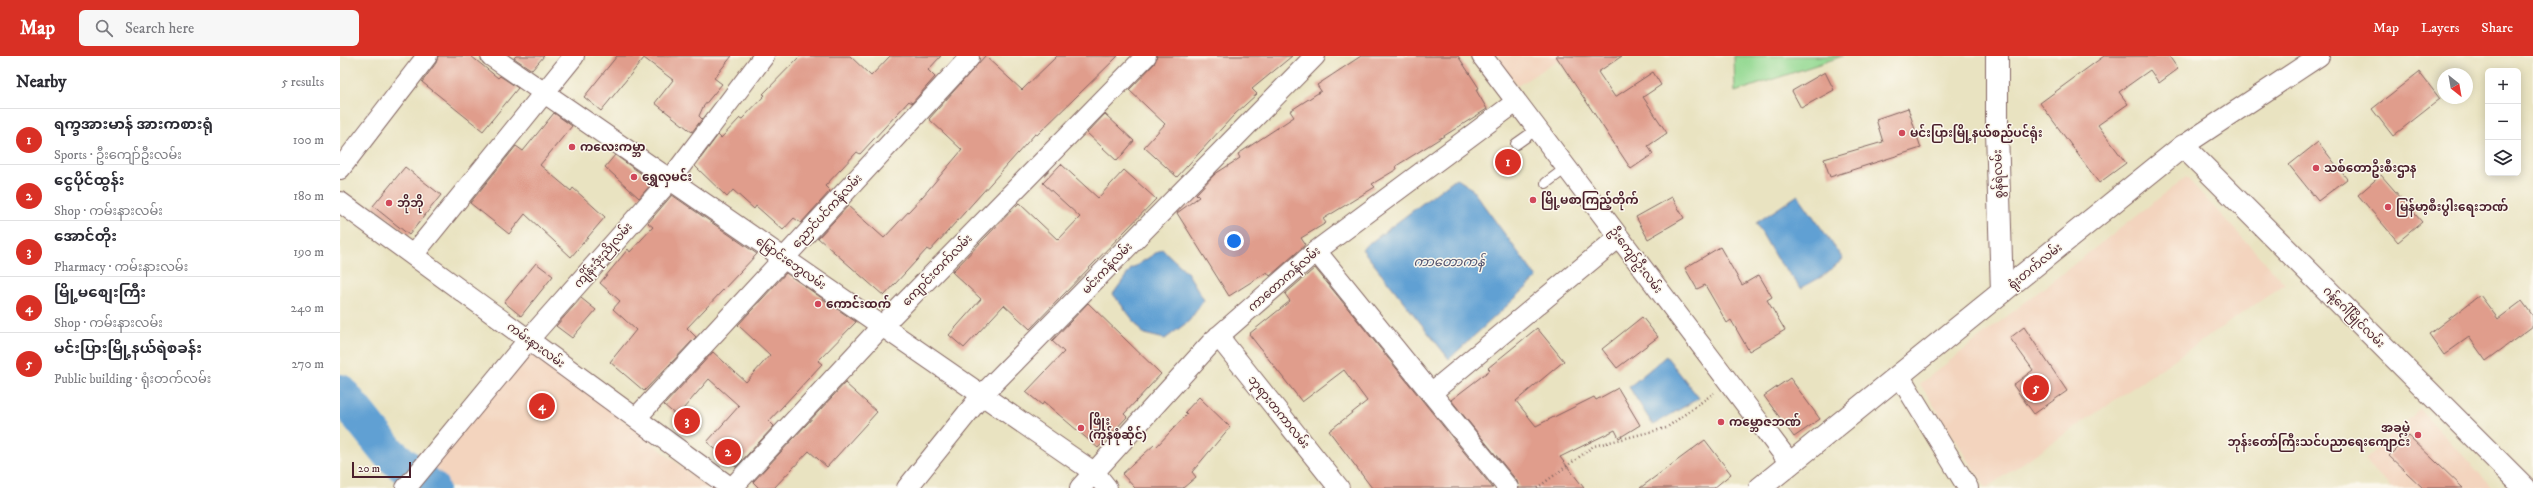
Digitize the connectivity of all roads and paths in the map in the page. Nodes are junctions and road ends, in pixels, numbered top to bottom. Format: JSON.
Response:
{"nodes":[{"id":1,"x":426,"y":56,"type":"edge"},
{"id":2,"x":491,"y":56,"type":"edge"},
{"id":3,"x":574,"y":56,"type":"edge"},
{"id":4,"x":764,"y":56,"type":"edge"},
{"id":5,"x":1146,"y":56,"type":"edge"},
{"id":6,"x":1315,"y":56,"type":"edge"},
{"id":7,"x":1482,"y":56,"type":"edge"},
{"id":8,"x":1997,"y":56,"type":"edge"},
{"id":9,"x":2319,"y":56,"type":"edge"},
{"id":10,"x":969,"y":58,"type":"dead end"},
{"id":11,"x":545,"y":93,"type":"junction"},
{"id":12,"x":1516,"y":102,"type":"junction"},
{"id":13,"x":1537,"y":129,"type":"junction"},
{"id":14,"x":1516,"y":144,"type":"dead end"},
{"id":15,"x":2183,"y":146,"type":"junction"},
{"id":16,"x":1566,"y":168,"type":"junction"},
{"id":17,"x":340,"y":169,"type":"edge"},
{"id":18,"x":670,"y":180,"type":"junction"},
{"id":19,"x":1546,"y":183,"type":"dead end"},
{"id":20,"x":340,"y":202,"type":"edge"},
{"id":21,"x":1618,"y":237,"type":"junction"},
{"id":22,"x":1316,"y":251,"type":"junction"},
{"id":23,"x":413,"y":255,"type":"junction"},
{"id":24,"x":783,"y":258,"type":"junction"},
{"id":25,"x":2002,"y":292,"type":"junction"},
{"id":26,"x":882,"y":326,"type":"junction"},
{"id":27,"x":1218,"y":336,"type":"junction"},
{"id":28,"x":529,"y":339,"type":"junction"},
{"id":29,"x":1899,"y":375,"type":"junction"},
{"id":30,"x":1729,"y":382,"type":"junction"},
{"id":31,"x":1431,"y":393,"type":"junction"},
{"id":32,"x":982,"y":395,"type":"junction"},
{"id":33,"x":636,"y":418,"type":"junction"},
{"id":34,"x":1790,"y":463,"type":"junction"},
{"id":35,"x":1101,"y":480,"type":"edge"},
{"id":36,"x":406,"y":488,"type":"edge"},
{"id":37,"x":731,"y":488,"type":"edge"},
{"id":38,"x":907,"y":488,"type":"edge"},
{"id":39,"x":1080,"y":488,"type":"edge"},
{"id":40,"x":1339,"y":488,"type":"edge"},
{"id":41,"x":1508,"y":488,"type":"edge"},
{"id":42,"x":1538,"y":488,"type":"edge"},
{"id":43,"x":1760,"y":488,"type":"edge"},
{"id":44,"x":1968,"y":488,"type":"edge"},
{"id":45,"x":2525,"y":488,"type":"edge"}],
"edges":[{"from":1,"to":17,"type":"street"},
{"from":2,"to":11,"type":"street","name":"မြောင်းဘွေလမ်း"},
{"from":3,"to":11,"type":"street"},
{"from":4,"to":18,"type":"street","name":"ကျိန်းဒုံးညိုလမ်း"},
{"from":5,"to":26,"type":"street","name":"ကျောင်းတက်လမ်း"},
{"from":6,"to":32,"type":"street","name":"မင်းကန်လမ်း"},
{"from":7,"to":12,"type":"street","name":"ဦးကျော်ဦးလမ်း"},
{"from":8,"to":25,"type":"street","name":"စွန်ရဲလမ်း"},
{"from":9,"to":15,"type":"street","name":"ရုံးတက်လမ်း"},
{"from":10,"to":24,"type":"street","name":"ညောင်ပင်ကန်လမ်း"},
{"from":11,"to":18,"type":"street","name":"မြောင်းဘွေလမ်း"},
{"from":11,"to":23,"type":"street"},
{"from":12,"to":13,"type":"street","name":"ဦးကျော်ဦးလမ်း"},
{"from":12,"to":22,"type":"street","name":"ကာတောကန်လမ်း"},
{"from":13,"to":14,"type":"lane"},
{"from":13,"to":16,"type":"street","name":"ဦးကျော်ဦးလမ်း"},
{"from":15,"to":25,"type":"street","name":"ရုံးတက်လမ်း"},
{"from":15,"to":45,"type":"street","name":"ဂန့်ဂေါ်မြိုင်လမ်း"},
{"from":16,"to":19,"type":"lane"},
{"from":16,"to":21,"type":"street","name":"ဦးကျော်ဦးလမ်း"},
{"from":18,"to":24,"type":"street","name":"မြောင်းဘွေလမ်း"},
{"from":18,"to":28,"type":"street","name":"ကျိန်းဒုံးညိုလမ်း"},
{"from":20,"to":23,"type":"street","name":"ကမ်းနားလမ်း"},
{"from":21,"to":30,"type":"street","name":"ဦးကျော်ဦးလမ်း"},
{"from":21,"to":31,"type":"street"},
{"from":22,"to":27,"type":"street","name":"ကာတောကန်လမ်း"},
{"from":22,"to":31,"type":"street"},
{"from":23,"to":28,"type":"street","name":"ကမ်းနားလမ်း"},
{"from":24,"to":26,"type":"street","name":"မြောင်းဘွေလမ်း"},
{"from":24,"to":33,"type":"street","name":"ညောင်ပင်ကန်လမ်း"},
{"from":25,"to":29,"type":"street","name":"ရုံးတက်လမ်း"},
{"from":26,"to":32,"type":"street","name":"မြောင်းဘွေလမ်း"},
{"from":26,"to":37,"type":"street","name":"ကျောင်းတက်လမ်း"},
{"from":27,"to":35,"type":"street","name":"ကာတောကန်လမ်း"},
{"from":27,"to":40,"type":"street","name":"ဘုရားတကာလမ်း"},
{"from":28,"to":33,"type":"street","name":"ကမ်းနားလမ်း"},
{"from":28,"to":36,"type":"street","name":"ကျိန်းဒုံးညိုလမ်း"},
{"from":29,"to":34,"type":"street","name":"ရုံးတက်လမ်း"},
{"from":29,"to":44,"type":"street"},
{"from":30,"to":34,"type":"street","name":"ဦးကျော်ဦးလမ်း"},
{"from":30,"to":42,"type":"path"},
{"from":31,"to":41,"type":"street"},
{"from":32,"to":35,"type":"street","name":"မြောင်းဘွေလမ်း"},
{"from":32,"to":38,"type":"street","name":"မင်းကန်လမ်း"},
{"from":33,"to":37,"type":"street","name":"ကမ်းနားလမ်း"},
{"from":34,"to":43,"type":"street","name":"ရုံးတက်လမ်း"},
{"from":35,"to":39,"type":"street","name":"ကာတောကန်လမ်း"}]}
